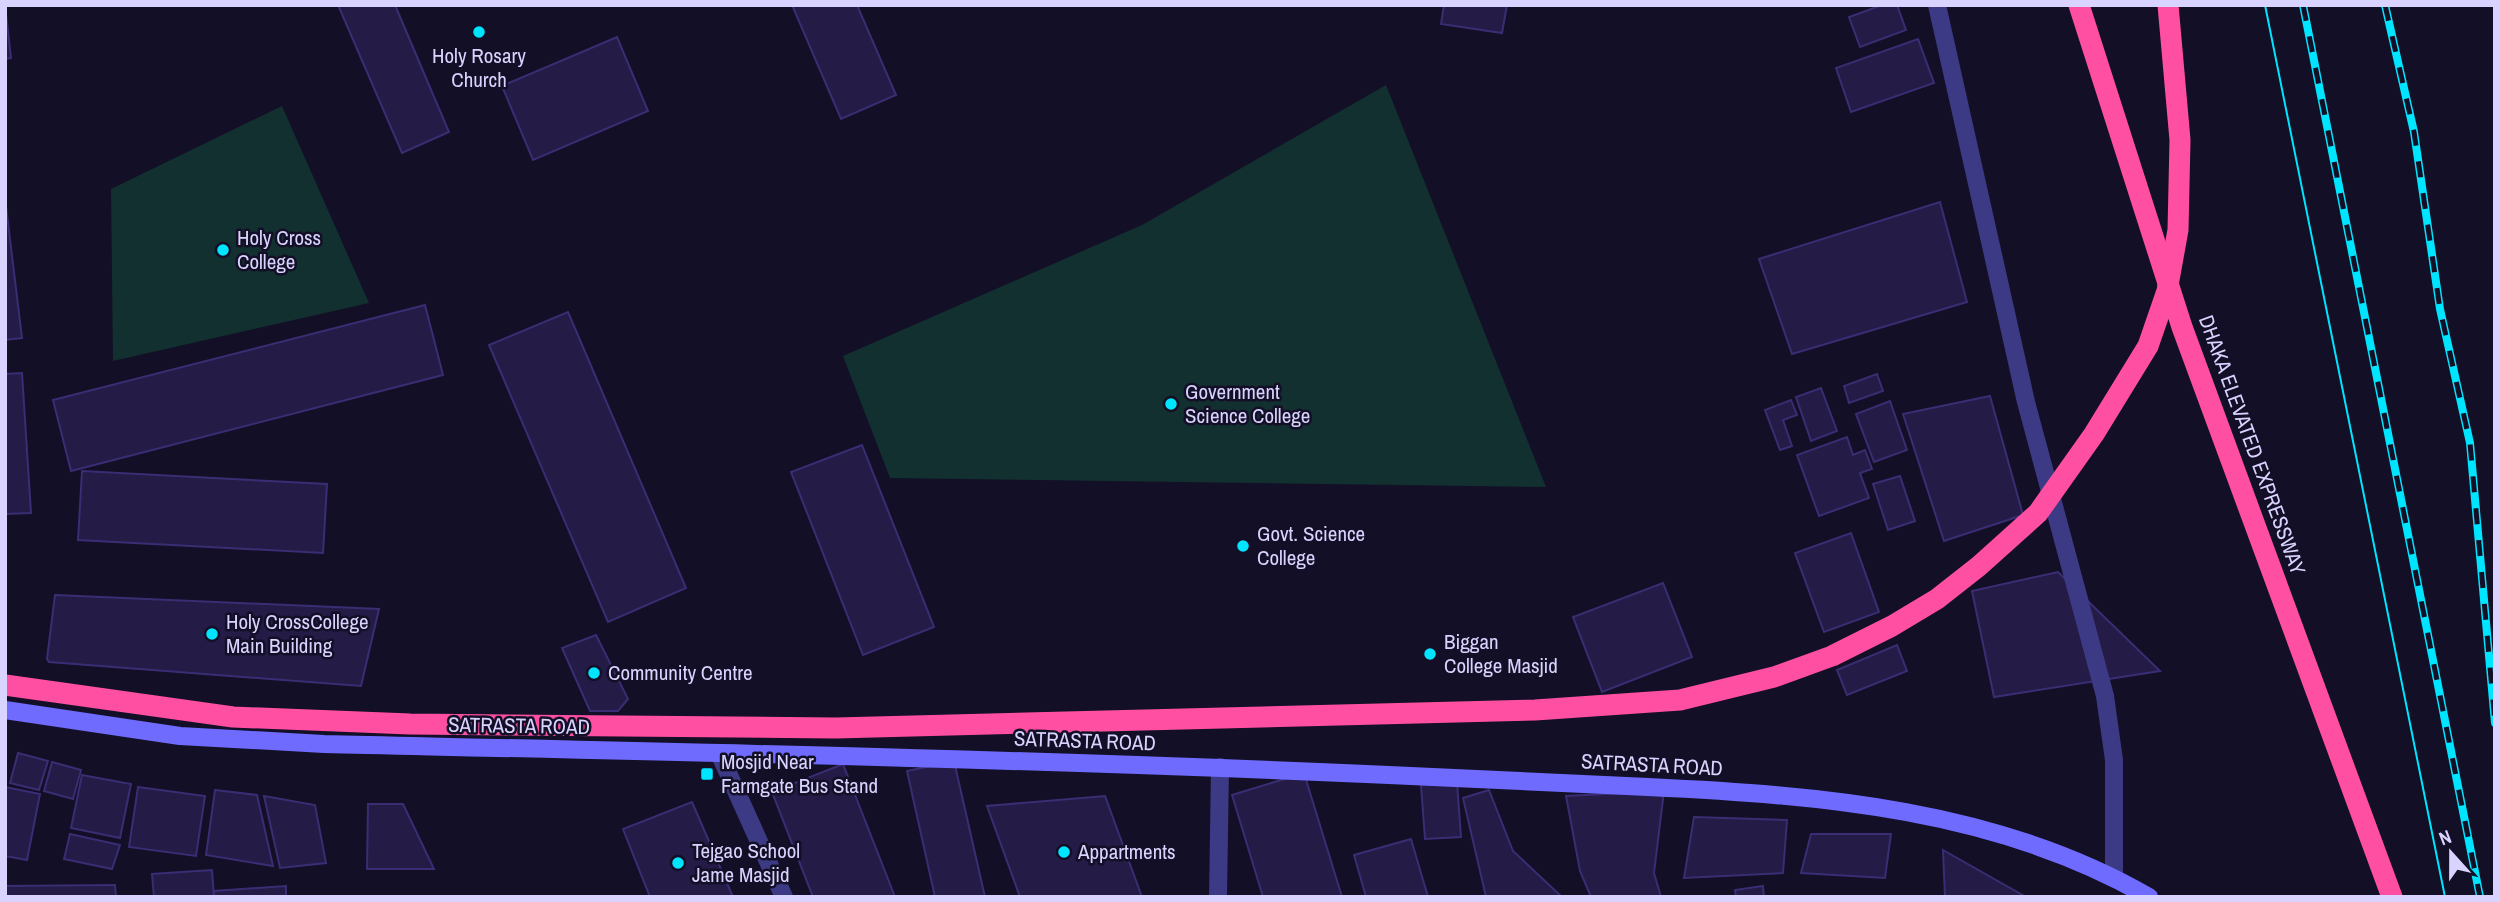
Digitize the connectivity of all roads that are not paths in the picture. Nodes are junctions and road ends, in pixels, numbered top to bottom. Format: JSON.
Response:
{"nodes":[{"id":1,"x":1937,"y":5,"type":"edge"},
{"id":2,"x":2079,"y":5,"type":"edge"},
{"id":3,"x":2168,"y":5,"type":"edge"},
{"id":4,"x":5,"y":685,"type":"edge"},
{"id":5,"x":5,"y":710,"type":"edge"},
{"id":6,"x":719,"y":753,"type":"junction"},
{"id":7,"x":1220,"y":767,"type":"junction"},
{"id":8,"x":2114,"y":878,"type":"junction"},
{"id":9,"x":784,"y":897,"type":"edge"},
{"id":10,"x":1218,"y":897,"type":"edge"},
{"id":11,"x":2149,"y":897,"type":"edge"},
{"id":12,"x":2392,"y":897,"type":"edge"}],
"edges":[{"from":1,"to":8,"type":"street"},
{"from":2,"to":12,"type":"highway","name":"DHAKA ELEVATED EXPRESSWAY","bridge":true},
{"from":3,"to":4,"type":"highway","bridge":true},
{"from":5,"to":6,"type":"street","name":"SATRASTA ROAD"},
{"from":6,"to":7,"type":"street","name":"SATRASTA ROAD"},
{"from":6,"to":9,"type":"street"},
{"from":7,"to":8,"type":"street","name":"SATRASTA ROAD"},
{"from":7,"to":10,"type":"street"},
{"from":8,"to":11,"type":"street","name":"SATRASTA ROAD"}]}
